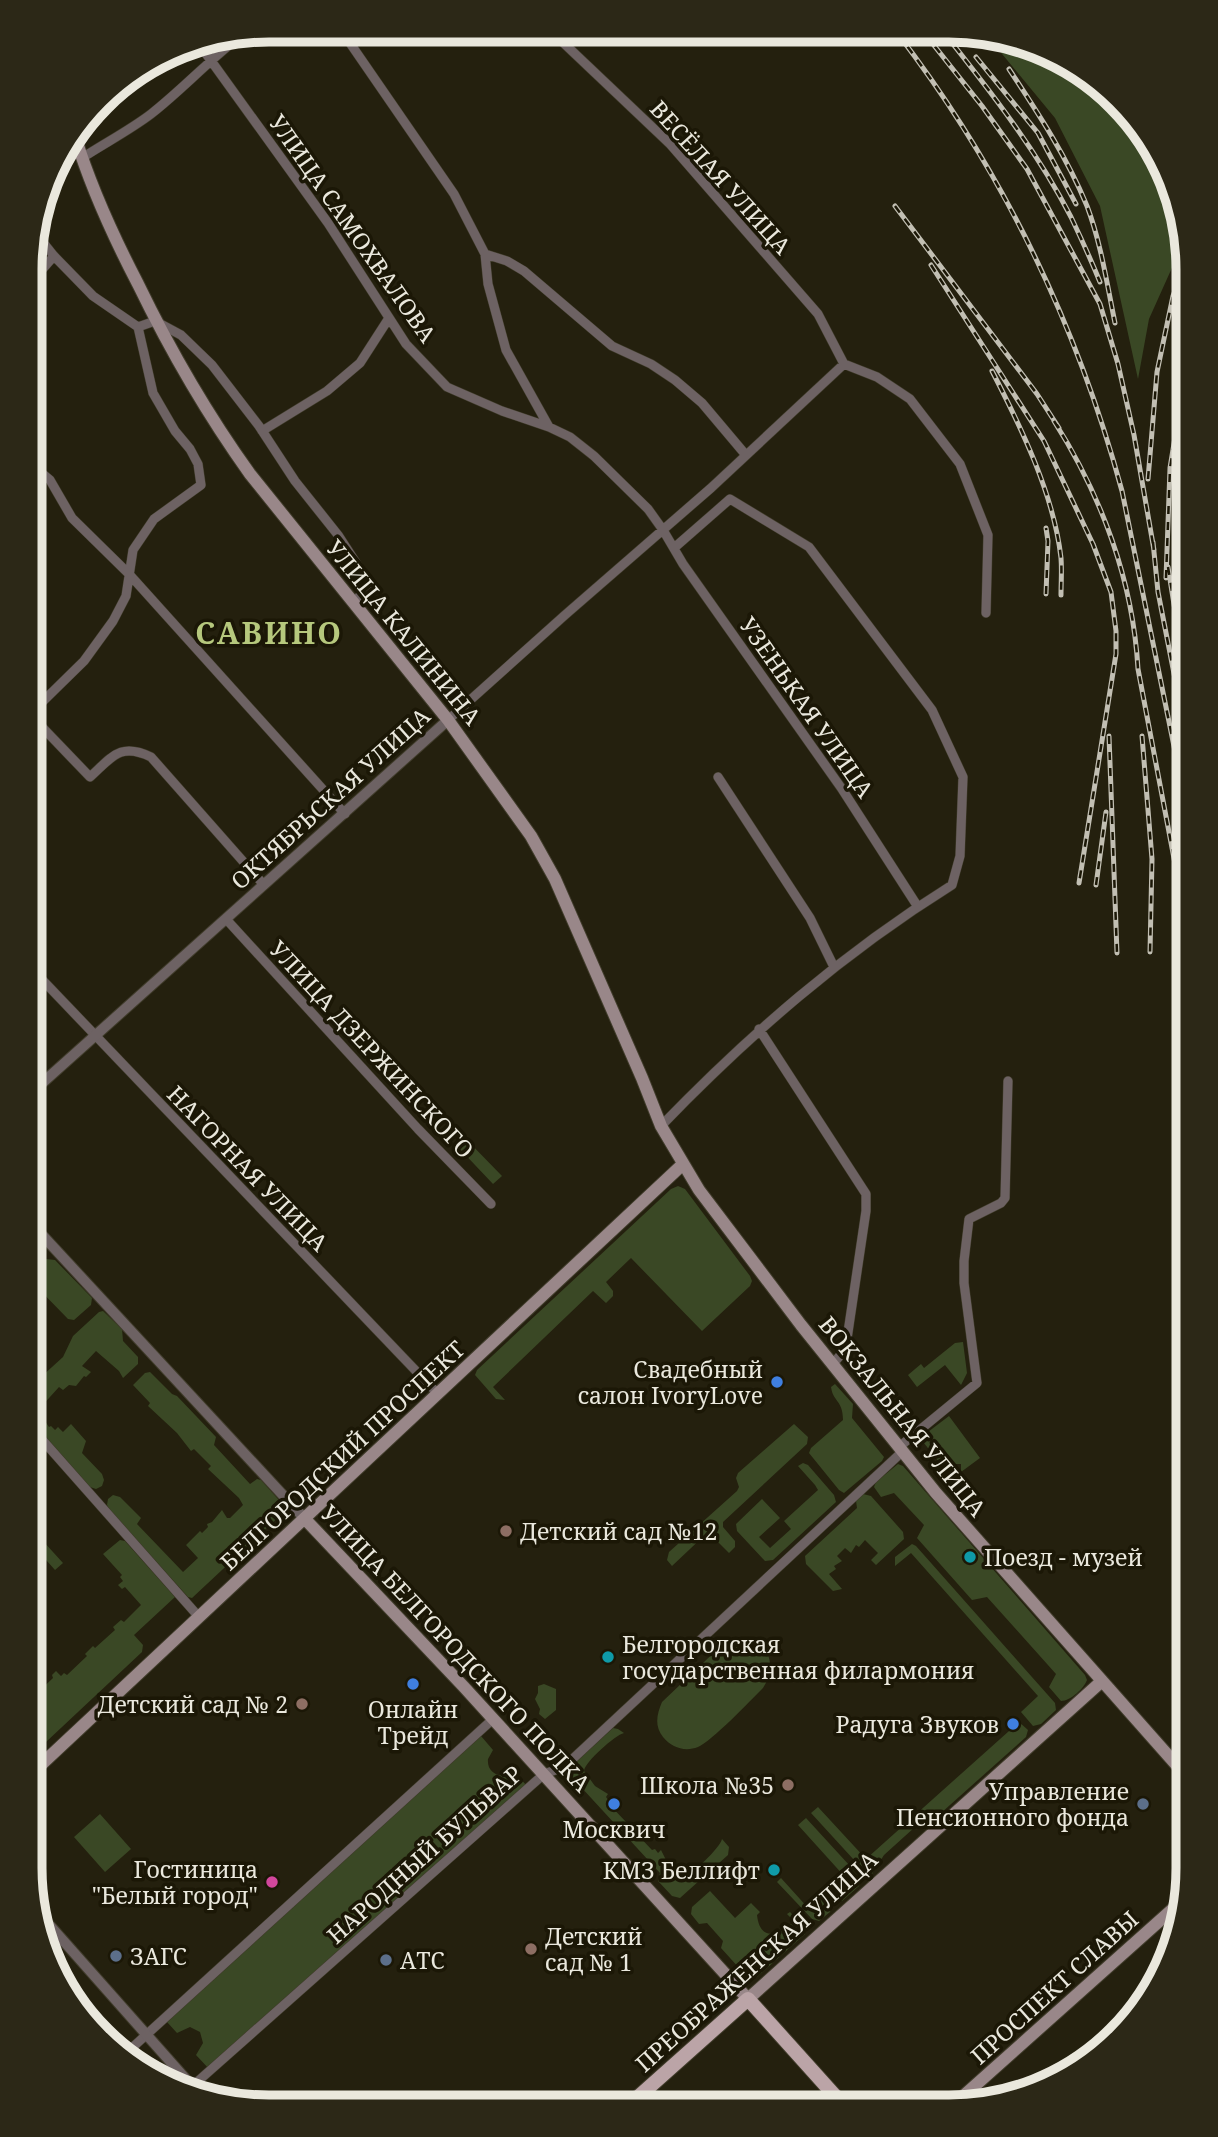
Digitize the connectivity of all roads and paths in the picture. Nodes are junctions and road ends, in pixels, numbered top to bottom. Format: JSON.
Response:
{"nodes":[{"id":1,"x":349,"y":42,"type":"edge"},
{"id":2,"x":563,"y":42,"type":"edge"},
{"id":3,"x":228,"y":46,"type":"edge"},
{"id":4,"x":204,"y":52,"type":"edge"},
{"id":5,"x":211,"y":62,"type":"junction"},
{"id":6,"x":78,"y":146,"type":"edge"},
{"id":7,"x":82,"y":158,"type":"junction"},
{"id":8,"x":44,"y":244,"type":"edge"},
{"id":9,"x":485,"y":254,"type":"junction"},
{"id":10,"x":54,"y":257,"type":"junction"},
{"id":11,"x":42,"y":270,"type":"edge"},
{"id":12,"x":389,"y":318,"type":"junction"},
{"id":13,"x":155,"y":321,"type":"junction"},
{"id":14,"x":138,"y":327,"type":"junction"},
{"id":15,"x":844,"y":364,"type":"junction"},
{"id":16,"x":549,"y":427,"type":"junction"},
{"id":17,"x":262,"y":431,"type":"junction"},
{"id":18,"x":745,"y":454,"type":"junction"},
{"id":19,"x":42,"y":473,"type":"edge"},
{"id":20,"x":663,"y":530,"type":"junction"},
{"id":21,"x":674,"y":548,"type":"junction"},
{"id":22,"x":129,"y":574,"type":"junction"},
{"id":23,"x":353,"y":602,"type":"junction"},
{"id":24,"x":986,"y":613,"type":"dead end"},
{"id":25,"x":42,"y":703,"type":"edge"},
{"id":26,"x":448,"y":720,"type":"junction"},
{"id":27,"x":42,"y":727,"type":"edge"},
{"id":28,"x":718,"y":777,"type":"dead end"},
{"id":29,"x":345,"y":814,"type":"junction"},
{"id":30,"x":264,"y":885,"type":"junction"},
{"id":31,"x":918,"y":906,"type":"junction"},
{"id":32,"x":226,"y":919,"type":"junction"},
{"id":33,"x":834,"y":967,"type":"junction"},
{"id":34,"x":42,"y":980,"type":"edge"},
{"id":35,"x":759,"y":1029,"type":"junction"},
{"id":36,"x":94,"y":1036,"type":"junction"},
{"id":37,"x":1008,"y":1081,"type":"dead end"},
{"id":38,"x":42,"y":1083,"type":"edge"},
{"id":39,"x":661,"y":1126,"type":"junction"},
{"id":40,"x":682,"y":1166,"type":"junction"},
{"id":41,"x":491,"y":1204,"type":"dead end"},
{"id":42,"x":42,"y":1235,"type":"edge"},
{"id":43,"x":832,"y":1364,"type":"junction"},
{"id":44,"x":438,"y":1394,"type":"junction"},
{"id":45,"x":42,"y":1440,"type":"edge"},
{"id":46,"x":901,"y":1449,"type":"junction"},
{"id":47,"x":304,"y":1519,"type":"junction"},
{"id":48,"x":199,"y":1617,"type":"junction"},
{"id":49,"x":1102,"y":1681,"type":"junction"},
{"id":50,"x":493,"y":1719,"type":"junction"},
{"id":51,"x":42,"y":1764,"type":"edge"},
{"id":52,"x":1176,"y":1764,"type":"edge"},
{"id":53,"x":544,"y":1774,"type":"junction"},
{"id":54,"x":1172,"y":1909,"type":"edge"},
{"id":55,"x":50,"y":1925,"type":"edge"},
{"id":56,"x":748,"y":1999,"type":"junction"},
{"id":57,"x":147,"y":2035,"type":"junction"},
{"id":58,"x":132,"y":2049,"type":"edge"},
{"id":59,"x":183,"y":2078,"type":"edge"},
{"id":60,"x":200,"y":2084,"type":"edge"},
{"id":61,"x":966,"y":2094,"type":"edge"},
{"id":62,"x":640,"y":2095,"type":"edge"},
{"id":63,"x":834,"y":2095,"type":"edge"}],
"edges":[{"from":1,"to":9,"type":"street"},
{"from":2,"to":15,"type":"street","name":"ВЕСЁЛАЯ УЛИЦА"},
{"from":3,"to":5,"type":"street"},
{"from":4,"to":5,"type":"street","name":"УЛИЦА САМОХВАЛОВА"},
{"from":5,"to":7,"type":"street"},
{"from":5,"to":12,"type":"street","name":"УЛИЦА САМОХВАЛОВА"},
{"from":6,"to":7,"type":"main road","name":"УЛИЦА КАЛИНИНА"},
{"from":7,"to":13,"type":"main road","name":"УЛИЦА КАЛИНИНА"},
{"from":8,"to":10,"type":"street"},
{"from":9,"to":16,"type":"street"},
{"from":9,"to":18,"type":"street"},
{"from":10,"to":11,"type":"street"},
{"from":10,"to":14,"type":"street"},
{"from":12,"to":16,"type":"street","name":"УЛИЦА САМОХВАЛОВА"},
{"from":12,"to":17,"type":"street"},
{"from":13,"to":14,"type":"street"},
{"from":13,"to":17,"type":"street"},
{"from":13,"to":23,"type":"main road","name":"УЛИЦА КАЛИНИНА"},
{"from":14,"to":22,"type":"street"},
{"from":15,"to":18,"type":"street","name":"ОКТЯБРЬСКАЯ УЛИЦА"},
{"from":15,"to":24,"type":"street"},
{"from":16,"to":20,"type":"street","name":"УЛИЦА САМОХВАЛОВА"},
{"from":17,"to":23,"type":"street"},
{"from":18,"to":20,"type":"street","name":"ОКТЯБРЬСКАЯ УЛИЦА"},
{"from":19,"to":22,"type":"street"},
{"from":20,"to":21,"type":"street","name":"УЗЕНЬКАЯ УЛИЦА"},
{"from":20,"to":26,"type":"street","name":"ОКТЯБРЬСКАЯ УЛИЦА"},
{"from":21,"to":31,"type":"street","name":"УЗЕНЬКАЯ УЛИЦА"},
{"from":21,"to":31,"type":"street"},
{"from":22,"to":25,"type":"street"},
{"from":22,"to":29,"type":"street"},
{"from":23,"to":26,"type":"main road","name":"УЛИЦА КАЛИНИНА"},
{"from":26,"to":29,"type":"street","name":"ОКТЯБРЬСКАЯ УЛИЦА"},
{"from":26,"to":39,"type":"main road","name":"УЛИЦА КАЛИНИНА"},
{"from":27,"to":30,"type":"street"},
{"from":28,"to":33,"type":"street"},
{"from":29,"to":30,"type":"street","name":"ОКТЯБРЬСКАЯ УЛИЦА"},
{"from":30,"to":32,"type":"street","name":"ОКТЯБРЬСКАЯ УЛИЦА"},
{"from":31,"to":33,"type":"street"},
{"from":32,"to":36,"type":"street","name":"ОКТЯБРЬСКАЯ УЛИЦА"},
{"from":32,"to":41,"type":"street","name":"УЛИЦА ДЗЕРЖИНСКОГО"},
{"from":33,"to":35,"type":"street"},
{"from":34,"to":36,"type":"street","name":"НАГОРНАЯ УЛИЦА"},
{"from":35,"to":39,"type":"street"},
{"from":35,"to":43,"type":"street"},
{"from":36,"to":38,"type":"street","name":"ОКТЯБРЬСКАЯ УЛИЦА"},
{"from":36,"to":44,"type":"street","name":"НАГОРНАЯ УЛИЦА"},
{"from":37,"to":46,"type":"street","name":"НАРОДНЫЙ БУЛЬВАР"},
{"from":39,"to":40,"type":"main road","name":"УЛИЦА КАЛИНИНА"},
{"from":40,"to":43,"type":"main road","name":"ВОКЗАЛЬНАЯ УЛИЦА"},
{"from":40,"to":44,"type":"main road","name":"БЕЛГОРОДСКИЙ ПРОСПЕКТ"},
{"from":42,"to":47,"type":"street","name":"УЛИЦА БЕЛГОРОДСКОГО ПОЛКА"},
{"from":43,"to":46,"type":"main road","name":"ВОКЗАЛЬНАЯ УЛИЦА"},
{"from":44,"to":47,"type":"main road","name":"БЕЛГОРОДСКИЙ ПРОСПЕКТ"},
{"from":45,"to":48,"type":"street"},
{"from":46,"to":49,"type":"main road","name":"ВОКЗАЛЬНАЯ УЛИЦА"},
{"from":46,"to":53,"type":"street","name":"НАРОДНЫЙ БУЛЬВАР"},
{"from":47,"to":48,"type":"main road","name":"БЕЛГОРОДСКИЙ ПРОСПЕКТ"},
{"from":47,"to":50,"type":"main road","name":"УЛИЦА БЕЛГОРОДСКОГО ПОЛКА"},
{"from":48,"to":51,"type":"main road","name":"БЕЛГОРОДСКИЙ ПРОСПЕКТ"},
{"from":49,"to":52,"type":"main road","name":"ВОКЗАЛЬНАЯ УЛИЦА"},
{"from":49,"to":56,"type":"main road","name":"ПРЕОБРАЖЕНСКАЯ УЛИЦА"},
{"from":50,"to":53,"type":"main road","name":"УЛИЦА БЕЛГОРОДСКОГО ПОЛКА"},
{"from":50,"to":57,"type":"street"},
{"from":53,"to":56,"type":"main road","name":"УЛИЦА БЕЛГОРОДСКОГО ПОЛКА"},
{"from":53,"to":60,"type":"street","name":"НАРОДНЫЙ БУЛЬВАР"},
{"from":54,"to":61,"type":"main road","name":"ПРОСПЕКТ СЛАВЫ"},
{"from":55,"to":57,"type":"street"},
{"from":56,"to":62,"type":"main road","name":"ПРЕОБРАЖЕНСКАЯ УЛИЦА"},
{"from":56,"to":63,"type":"main road","name":"УЛИЦА БЕЛГОРОДСКОГО ПОЛКА"},
{"from":57,"to":58,"type":"street"},
{"from":57,"to":59,"type":"street"}]}
